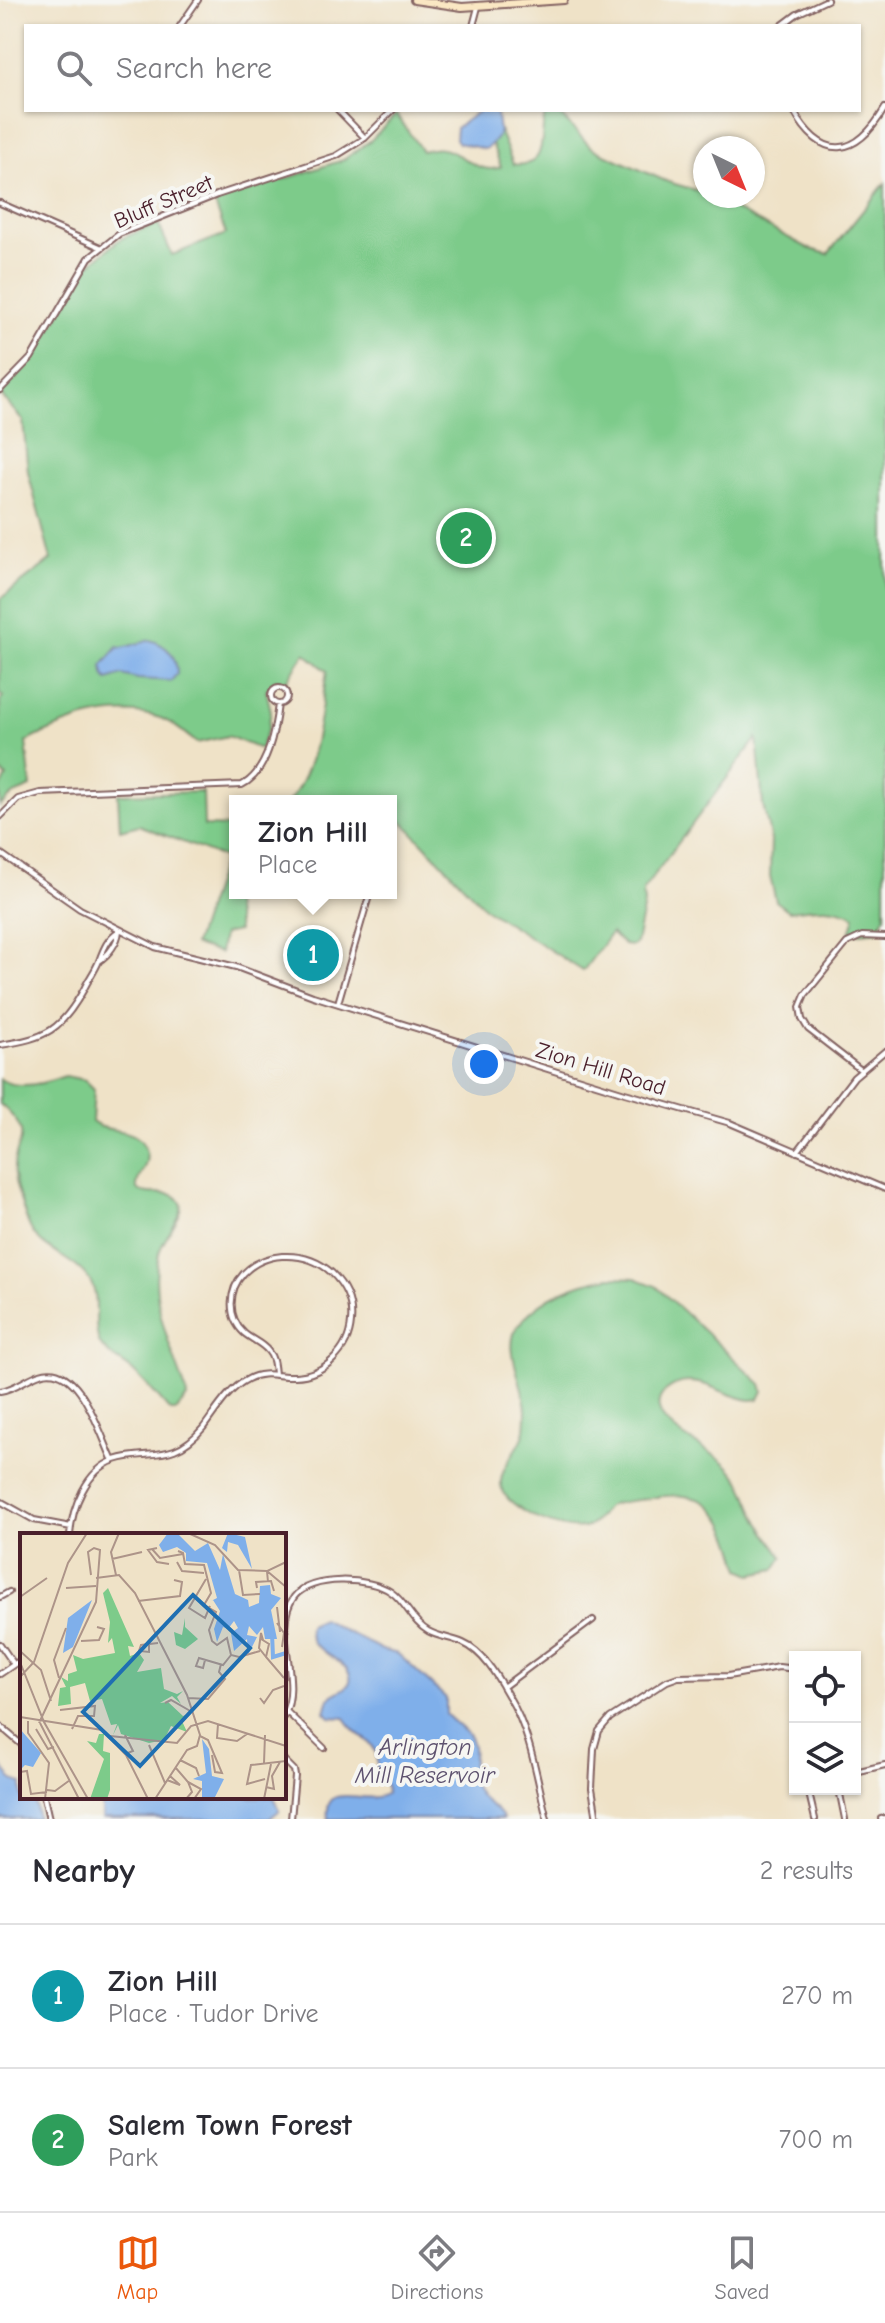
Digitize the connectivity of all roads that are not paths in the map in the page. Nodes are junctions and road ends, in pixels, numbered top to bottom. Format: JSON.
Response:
{"nodes":[{"id":1,"x":198,"y":0,"type":"edge"},
{"id":2,"x":414,"y":0,"type":"edge"},
{"id":3,"x":564,"y":0,"type":"edge"},
{"id":4,"x":827,"y":0,"type":"edge"},
{"id":5,"x":478,"y":7,"type":"junction"},
{"id":6,"x":181,"y":24,"type":"edge"},
{"id":7,"x":474,"y":24,"type":"edge"},
{"id":8,"x":784,"y":24,"type":"edge"},
{"id":9,"x":885,"y":108,"type":"edge"},
{"id":10,"x":340,"y":112,"type":"edge"},
{"id":11,"x":391,"y":112,"type":"edge"},
{"id":12,"x":794,"y":112,"type":"edge"},
{"id":13,"x":365,"y":138,"type":"junction"},
{"id":14,"x":0,"y":203,"type":"edge"},
{"id":15,"x":101,"y":247,"type":"junction"},
{"id":16,"x":0,"y":390,"type":"edge"},
{"id":17,"x":278,"y":704,"type":"junction"},
{"id":18,"x":0,"y":817,"type":"edge"},
{"id":19,"x":0,"y":853,"type":"edge"},
{"id":20,"x":368,"y":899,"type":"edge"},
{"id":21,"x":119,"y":931,"type":"junction"},
{"id":22,"x":885,"y":937,"type":"edge"},
{"id":23,"x":338,"y":1003,"type":"junction"},
{"id":24,"x":0,"y":1045,"type":"edge"},
{"id":25,"x":885,"y":1051,"type":"edge"},
{"id":26,"x":861,"y":1070,"type":"junction"},
{"id":27,"x":797,"y":1152,"type":"junction"},
{"id":28,"x":885,"y":1189,"type":"edge"},
{"id":29,"x":275,"y":1374,"type":"junction"},
{"id":30,"x":0,"y":1391,"type":"edge"},
{"id":31,"x":113,"y":1461,"type":"junction"},
{"id":32,"x":0,"y":1501,"type":"edge"},
{"id":33,"x":71,"y":1527,"type":"junction"},
{"id":34,"x":70,"y":1533,"type":"edge"},
{"id":35,"x":9,"y":1592,"type":"dead end"},
{"id":36,"x":0,"y":1597,"type":"edge"},
{"id":37,"x":593,"y":1620,"type":"dead end"},
{"id":38,"x":286,"y":1631,"type":"edge"},
{"id":39,"x":286,"y":1631,"type":"edge"},
{"id":40,"x":0,"y":1644,"type":"edge"},
{"id":41,"x":20,"y":1660,"type":"edge"},
{"id":42,"x":13,"y":1663,"type":"junction"},
{"id":43,"x":789,"y":1668,"type":"edge"},
{"id":44,"x":0,"y":1674,"type":"edge"},
{"id":45,"x":503,"y":1687,"type":"junction"},
{"id":46,"x":286,"y":1710,"type":"edge"},
{"id":47,"x":286,"y":1715,"type":"edge"},
{"id":48,"x":0,"y":1726,"type":"edge"},
{"id":49,"x":20,"y":1743,"type":"edge"},
{"id":50,"x":324,"y":1748,"type":"dead end"},
{"id":51,"x":286,"y":1762,"type":"edge"},
{"id":52,"x":885,"y":1765,"type":"edge"},
{"id":53,"x":861,"y":1771,"type":"edge"},
{"id":54,"x":809,"y":1795,"type":"edge"},
{"id":55,"x":840,"y":1795,"type":"edge"},
{"id":56,"x":44,"y":1799,"type":"edge"},
{"id":57,"x":49,"y":1819,"type":"edge"},
{"id":58,"x":291,"y":1819,"type":"edge"},
{"id":59,"x":547,"y":1819,"type":"edge"},
{"id":60,"x":597,"y":1819,"type":"edge"},
{"id":61,"x":815,"y":1819,"type":"edge"},
{"id":62,"x":845,"y":1819,"type":"edge"}],
"edges":[{"from":1,"to":6,"type":"street"},
{"from":2,"to":5,"type":"street"},
{"from":3,"to":5,"type":"street"},
{"from":4,"to":8,"type":"street"},
{"from":5,"to":7,"type":"street"},
{"from":9,"to":12,"type":"street"},
{"from":10,"to":13,"type":"street"},
{"from":11,"to":13,"type":"street","name":"Bluff Street"},
{"from":13,"to":15,"type":"street","name":"Bluff Street"},
{"from":14,"to":15,"type":"street"},
{"from":15,"to":16,"type":"street","name":"Bluff Street"},
{"from":17,"to":17,"type":"street"},
{"from":17,"to":18,"type":"street"},
{"from":19,"to":21,"type":"street","name":"Zion Hill Road"},
{"from":20,"to":23,"type":"street"},
{"from":21,"to":23,"type":"street","name":"Zion Hill Road"},
{"from":21,"to":24,"type":"street"},
{"from":22,"to":26,"type":"street"},
{"from":23,"to":27,"type":"street","name":"Zion Hill Road"},
{"from":25,"to":26,"type":"street"},
{"from":26,"to":27,"type":"street"},
{"from":27,"to":28,"type":"street","name":"Zion Hill Road"},
{"from":29,"to":29,"type":"street"},
{"from":29,"to":31,"type":"street"},
{"from":30,"to":31,"type":"street"},
{"from":31,"to":33,"type":"street"},
{"from":32,"to":33,"type":"street"},
{"from":33,"to":34,"type":"street"},
{"from":35,"to":36,"type":"street"},
{"from":37,"to":45,"type":"street"},
{"from":38,"to":46,"type":"street"},
{"from":39,"to":45,"type":"street"},
{"from":40,"to":42,"type":"street"},
{"from":41,"to":42,"type":"street"},
{"from":42,"to":44,"type":"street"},
{"from":43,"to":60,"type":"street"},
{"from":45,"to":59,"type":"street"},
{"from":47,"to":50,"type":"street"},
{"from":48,"to":49,"type":"street"},
{"from":51,"to":58,"type":"street"},
{"from":52,"to":53,"type":"street"},
{"from":54,"to":61,"type":"street"},
{"from":55,"to":62,"type":"street"},
{"from":56,"to":57,"type":"street"}]}
